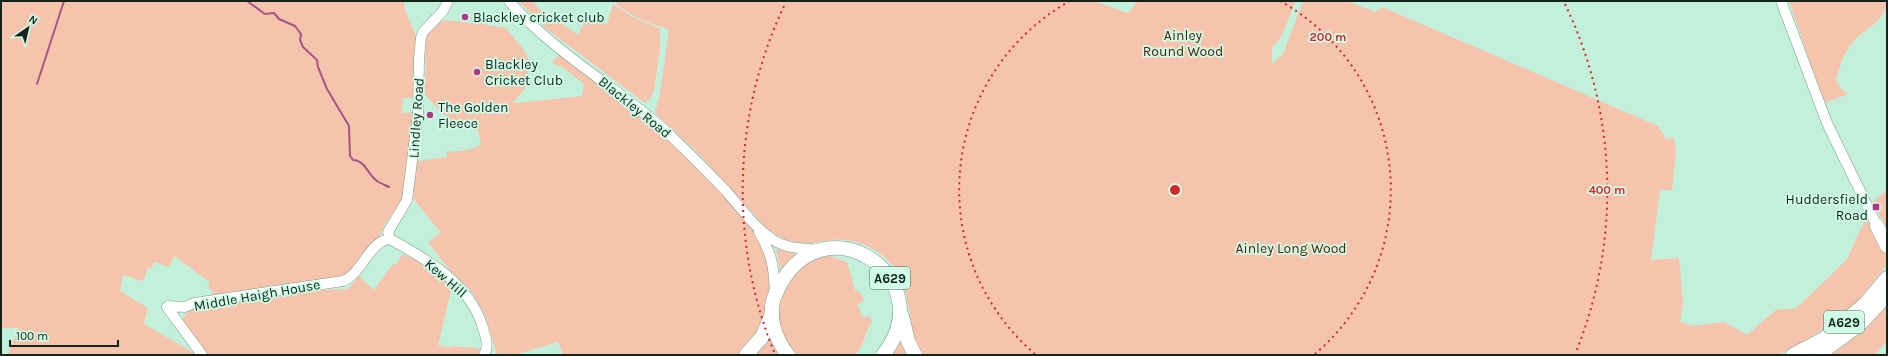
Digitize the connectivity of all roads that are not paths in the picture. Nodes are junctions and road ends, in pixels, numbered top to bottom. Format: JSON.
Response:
{"nodes":[{"id":1,"x":448,"y":1,"type":"edge"},
{"id":2,"x":509,"y":1,"type":"edge"},
{"id":3,"x":1781,"y":1,"type":"edge"},
{"id":4,"x":753,"y":223,"type":"junction"},
{"id":5,"x":1877,"y":226,"type":"joint"},
{"id":6,"x":390,"y":239,"type":"junction"},
{"id":7,"x":1887,"y":246,"type":"edge"},
{"id":8,"x":819,"y":250,"type":"junction"},
{"id":9,"x":1887,"y":278,"type":"edge"},
{"id":10,"x":775,"y":295,"type":"junction"},
{"id":11,"x":1887,"y":295,"type":"edge"},
{"id":12,"x":900,"y":306,"type":"junction"},
{"id":13,"x":772,"y":314,"type":"junction"},
{"id":14,"x":202,"y":355,"type":"edge"},
{"id":15,"x":484,"y":355,"type":"edge"},
{"id":16,"x":746,"y":355,"type":"edge"},
{"id":17,"x":788,"y":355,"type":"edge"},
{"id":18,"x":883,"y":355,"type":"edge"},
{"id":19,"x":915,"y":355,"type":"edge"},
{"id":20,"x":1793,"y":355,"type":"edge"},
{"id":21,"x":1818,"y":355,"type":"edge"}],
"edges":[{"from":1,"to":6,"type":"street","name":"Lindley Road"},
{"from":2,"to":4,"type":"street","name":"Blackley Road"},
{"from":3,"to":5,"type":"street"},
{"from":4,"to":8,"type":"street","name":"Blackley Road"},
{"from":4,"to":10,"type":"street","name":"Blackley Road"},
{"from":5,"to":7,"type":"highway"},
{"from":6,"to":14,"type":"street","name":"Middle Haigh House"},
{"from":6,"to":15,"type":"street","name":"Kew Hill"},
{"from":8,"to":10,"type":"highway","number":"A629"},
{"from":8,"to":12,"type":"highway","number":"A629"},
{"from":9,"to":20,"type":"highway","number":"A629"},
{"from":10,"to":13,"type":"highway","number":"A629"},
{"from":11,"to":21,"type":"highway","number":"A629"},
{"from":12,"to":18,"type":"highway","number":"A629"},
{"from":12,"to":19,"type":"highway"},
{"from":13,"to":16,"type":"highway"},
{"from":13,"to":17,"type":"highway","number":"A629"}]}
